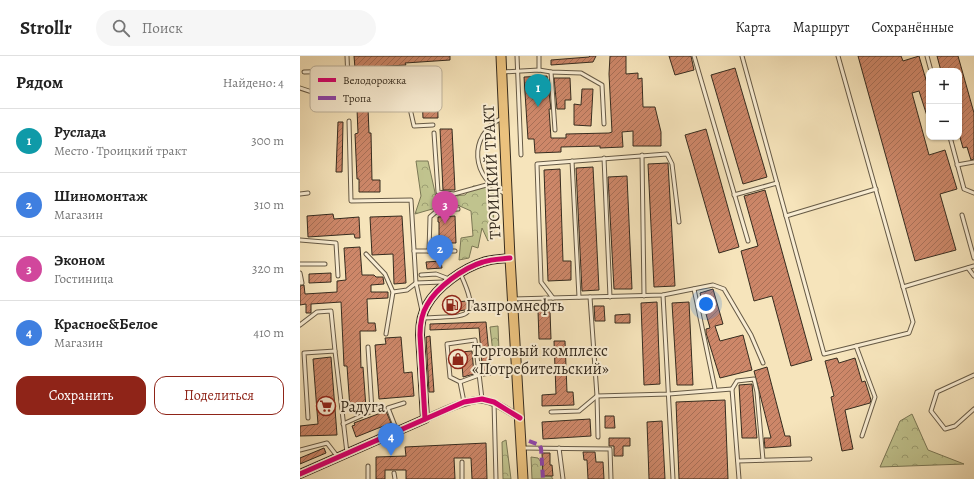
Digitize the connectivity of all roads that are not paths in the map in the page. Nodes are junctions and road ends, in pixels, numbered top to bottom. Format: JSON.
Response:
{"nodes":[{"id":1,"x":347,"y":56,"type":"edge"},
{"id":2,"x":501,"y":56,"type":"edge"},
{"id":3,"x":517,"y":56,"type":"edge"},
{"id":4,"x":539,"y":56,"type":"edge"},
{"id":5,"x":694,"y":56,"type":"edge"},
{"id":6,"x":742,"y":56,"type":"edge"},
{"id":7,"x":838,"y":56,"type":"edge"},
{"id":8,"x":927,"y":56,"type":"edge"},
{"id":9,"x":348,"y":66,"type":"edge"},
{"id":10,"x":930,"y":68,"type":"edge"},
{"id":11,"x":539,"y":70,"type":"junction"},
{"id":12,"x":518,"y":71,"type":"junction"},
{"id":13,"x":304,"y":72,"type":"dead end"},
{"id":14,"x":310,"y":72,"type":"edge"},
{"id":15,"x":501,"y":72,"type":"junction"},
{"id":16,"x":551,"y":72,"type":"junction"},
{"id":17,"x":300,"y":88,"type":"edge"},
{"id":18,"x":310,"y":91,"type":"edge"},
{"id":19,"x":411,"y":112,"type":"edge"},
{"id":20,"x":504,"y":118,"type":"junction"},
{"id":21,"x":349,"y":121,"type":"dead end"},
{"id":22,"x":604,"y":124,"type":"dead end"},
{"id":23,"x":433,"y":126,"type":"dead end"},
{"id":24,"x":555,"y":130,"type":"dead end"},
{"id":25,"x":434,"y":133,"type":"dead end"},
{"id":26,"x":951,"y":140,"type":"edge"},
{"id":27,"x":521,"y":155,"type":"dead end"},
{"id":28,"x":642,"y":155,"type":"junction"},
{"id":29,"x":604,"y":158,"type":"junction"},
{"id":30,"x":572,"y":161,"type":"junction"},
{"id":31,"x":974,"y":162,"type":"edge"},
{"id":32,"x":957,"y":165,"type":"junction"},
{"id":33,"x":777,"y":183,"type":"junction"},
{"id":34,"x":490,"y":184,"type":"junction"},
{"id":35,"x":876,"y":189,"type":"junction"},
{"id":36,"x":308,"y":193,"type":"dead end"},
{"id":37,"x":974,"y":193,"type":"edge"},
{"id":38,"x":300,"y":194,"type":"edge"},
{"id":39,"x":507,"y":195,"type":"junction"},
{"id":40,"x":734,"y":195,"type":"junction"},
{"id":41,"x":458,"y":209,"type":"dead end"},
{"id":42,"x":962,"y":215,"type":"dead end"},
{"id":43,"x":786,"y":216,"type":"junction"},
{"id":44,"x":679,"y":222,"type":"dead end"},
{"id":45,"x":300,"y":240,"type":"edge"},
{"id":46,"x":748,"y":241,"type":"dead end"},
{"id":47,"x":414,"y":251,"type":"junction"},
{"id":48,"x":429,"y":251,"type":"junction"},
{"id":49,"x":455,"y":252,"type":"dead end"},
{"id":50,"x":366,"y":254,"type":"dead end"},
{"id":51,"x":510,"y":258,"type":"junction"},
{"id":52,"x":974,"y":258,"type":"edge"},
{"id":53,"x":300,"y":264,"type":"edge"},
{"id":54,"x":325,"y":264,"type":"dead end"},
{"id":55,"x":974,"y":266,"type":"edge"},
{"id":56,"x":968,"y":268,"type":"junction"},
{"id":57,"x":300,"y":273,"type":"edge"},
{"id":58,"x":460,"y":273,"type":"junction"},
{"id":59,"x":421,"y":275,"type":"dead end"},
{"id":60,"x":338,"y":276,"type":"dead end"},
{"id":61,"x":974,"y":276,"type":"edge"},
{"id":62,"x":449,"y":281,"type":"junction"},
{"id":63,"x":300,"y":283,"type":"edge"},
{"id":64,"x":416,"y":283,"type":"junction"},
{"id":65,"x":903,"y":287,"type":"junction"},
{"id":66,"x":694,"y":289,"type":"junction"},
{"id":67,"x":393,"y":292,"type":"junction"},
{"id":68,"x":663,"y":295,"type":"junction"},
{"id":69,"x":644,"y":296,"type":"junction"},
{"id":70,"x":579,"y":297,"type":"junction"},
{"id":71,"x":590,"y":297,"type":"junction"},
{"id":72,"x":610,"y":297,"type":"junction"},
{"id":73,"x":553,"y":298,"type":"junction"},
{"id":74,"x":513,"y":299,"type":"junction"},
{"id":75,"x":423,"y":318,"type":"junction"},
{"id":76,"x":300,"y":325,"type":"edge"},
{"id":77,"x":386,"y":334,"type":"dead end"},
{"id":78,"x":856,"y":346,"type":"junction"},
{"id":79,"x":368,"y":347,"type":"dead end"},
{"id":80,"x":335,"y":351,"type":"junction"},
{"id":81,"x":300,"y":353,"type":"edge"},
{"id":82,"x":304,"y":353,"type":"junction"},
{"id":83,"x":763,"y":363,"type":"dead end"},
{"id":84,"x":974,"y":375,"type":"edge"},
{"id":85,"x":479,"y":376,"type":"junction"},
{"id":86,"x":460,"y":382,"type":"junction"},
{"id":87,"x":732,"y":389,"type":"junction"},
{"id":88,"x":716,"y":390,"type":"junction"},
{"id":89,"x":669,"y":394,"type":"junction"},
{"id":90,"x":597,"y":396,"type":"junction"},
{"id":91,"x":482,"y":399,"type":"junction"},
{"id":92,"x":464,"y":402,"type":"junction"},
{"id":93,"x":494,"y":402,"type":"junction"},
{"id":94,"x":404,"y":403,"type":"dead end"},
{"id":95,"x":974,"y":409,"type":"edge"},
{"id":96,"x":551,"y":412,"type":"dead end"},
{"id":97,"x":308,"y":418,"type":"dead end"},
{"id":98,"x":520,"y":418,"type":"junction"},
{"id":99,"x":425,"y":419,"type":"junction"},
{"id":100,"x":343,"y":424,"type":"junction"},
{"id":101,"x":397,"y":431,"type":"junction"},
{"id":102,"x":862,"y":436,"type":"dead end"},
{"id":103,"x":598,"y":437,"type":"dead end"},
{"id":104,"x":522,"y":448,"type":"junction"},
{"id":105,"x":559,"y":448,"type":"junction"},
{"id":106,"x":300,"y":450,"type":"edge"},
{"id":107,"x":347,"y":454,"type":"junction"},
{"id":108,"x":338,"y":458,"type":"junction"},
{"id":109,"x":810,"y":459,"type":"dead end"},
{"id":110,"x":763,"y":460,"type":"junction"},
{"id":111,"x":738,"y":461,"type":"junction"},
{"id":112,"x":462,"y":462,"type":"dead end"},
{"id":113,"x":368,"y":466,"type":"dead end"},
{"id":114,"x":394,"y":473,"type":"dead end"},
{"id":115,"x":300,"y":474,"type":"edge"},
{"id":116,"x":368,"y":479,"type":"edge"},
{"id":117,"x":395,"y":479,"type":"edge"},
{"id":118,"x":462,"y":479,"type":"edge"},
{"id":119,"x":496,"y":479,"type":"edge"},
{"id":120,"x":523,"y":479,"type":"edge"},
{"id":121,"x":563,"y":479,"type":"edge"},
{"id":122,"x":611,"y":479,"type":"edge"},
{"id":123,"x":673,"y":479,"type":"edge"},
{"id":124,"x":739,"y":479,"type":"edge"}],
"edges":[{"from":1,"to":9,"type":"lane"},
{"from":2,"to":15,"type":"main road","name":"ТРОИЦКИЙ ТРАКТ"},
{"from":3,"to":12,"type":"lane"},
{"from":4,"to":11,"type":"lane"},
{"from":5,"to":40,"type":"lane"},
{"from":6,"to":33,"type":"lane"},
{"from":7,"to":35,"type":"lane"},
{"from":8,"to":10,"type":"lane"},
{"from":11,"to":12,"type":"lane"},
{"from":11,"to":16,"type":"lane"},
{"from":12,"to":15,"type":"lane"},
{"from":12,"to":27,"type":"lane"},
{"from":13,"to":14,"type":"lane"},
{"from":15,"to":20,"type":"main road","name":"ТРОИЦКИЙ ТРАКТ"},
{"from":16,"to":22,"type":"lane"},
{"from":16,"to":24,"type":"lane"},
{"from":17,"to":18,"type":"lane"},
{"from":19,"to":23,"type":"lane"},
{"from":20,"to":34,"type":"lane"},
{"from":20,"to":39,"type":"main road","name":"ТРОИЦКИЙ ТРАКТ"},
{"from":21,"to":47,"type":"lane"},
{"from":25,"to":34,"type":"lane"},
{"from":26,"to":32,"type":"lane"},
{"from":28,"to":29,"type":"lane"},
{"from":28,"to":44,"type":"lane"},
{"from":28,"to":69,"type":"lane"},
{"from":29,"to":30,"type":"lane"},
{"from":29,"to":72,"type":"lane"},
{"from":30,"to":70,"type":"lane"},
{"from":30,"to":73,"type":"lane"},
{"from":31,"to":32,"type":"lane"},
{"from":32,"to":37,"type":"lane"},
{"from":33,"to":40,"type":"lane"},
{"from":33,"to":43,"type":"lane"},
{"from":34,"to":39,"type":"lane"},
{"from":35,"to":43,"type":"lane"},
{"from":35,"to":65,"type":"lane"},
{"from":36,"to":38,"type":"lane"},
{"from":39,"to":51,"type":"main road","name":"ТРОИЦКИЙ ТРАКТ"},
{"from":40,"to":46,"type":"lane"},
{"from":41,"to":48,"type":"lane"},
{"from":42,"to":52,"type":"lane"},
{"from":43,"to":78,"type":"lane"},
{"from":45,"to":60,"type":"lane"},
{"from":47,"to":48,"type":"lane"},
{"from":47,"to":64,"type":"lane"},
{"from":48,"to":49,"type":"lane"},
{"from":50,"to":67,"type":"lane"},
{"from":51,"to":58,"type":"street"},
{"from":51,"to":74,"type":"main road","name":"ТРОИЦКИЙ ТРАКТ"},
{"from":53,"to":54,"type":"lane"},
{"from":55,"to":56,"type":"lane"},
{"from":56,"to":61,"type":"lane"},
{"from":56,"to":65,"type":"lane"},
{"from":57,"to":63,"type":"lane"},
{"from":58,"to":62,"type":"street"},
{"from":58,"to":75,"type":"lane"},
{"from":59,"to":62,"type":"lane"},
{"from":62,"to":64,"type":"lane"},
{"from":62,"to":75,"type":"street"},
{"from":64,"to":67,"type":"lane"},
{"from":64,"to":75,"type":"lane"},
{"from":65,"to":78,"type":"lane"},
{"from":66,"to":68,"type":"lane"},
{"from":66,"to":83,"type":"lane"},
{"from":66,"to":88,"type":"lane"},
{"from":67,"to":77,"type":"lane"},
{"from":68,"to":69,"type":"lane"},
{"from":68,"to":89,"type":"lane"},
{"from":69,"to":72,"type":"lane"},
{"from":70,"to":71,"type":"lane"},
{"from":70,"to":73,"type":"lane"},
{"from":71,"to":72,"type":"lane"},
{"from":71,"to":90,"type":"lane"},
{"from":73,"to":74,"type":"lane"},
{"from":74,"to":98,"type":"main road","name":"ТРОИЦКИЙ ТРАКТ"},
{"from":75,"to":99,"type":"street"},
{"from":76,"to":80,"type":"lane"},
{"from":78,"to":102,"type":"lane"},
{"from":79,"to":100,"type":"lane"},
{"from":80,"to":82,"type":"lane"},
{"from":80,"to":100,"type":"lane"},
{"from":81,"to":82,"type":"lane"},
{"from":82,"to":97,"type":"lane"},
{"from":84,"to":95,"type":"lane"},
{"from":85,"to":86,"type":"lane"},
{"from":85,"to":86,"type":"lane"},
{"from":85,"to":91,"type":"lane"},
{"from":86,"to":92,"type":"lane"},
{"from":87,"to":88,"type":"lane"},
{"from":87,"to":110,"type":"lane"},
{"from":87,"to":111,"type":"lane"},
{"from":88,"to":89,"type":"lane"},
{"from":89,"to":90,"type":"lane"},
{"from":89,"to":123,"type":"lane"},
{"from":90,"to":96,"type":"lane"},
{"from":90,"to":103,"type":"lane"},
{"from":91,"to":92,"type":"street"},
{"from":91,"to":93,"type":"street"},
{"from":92,"to":99,"type":"street"},
{"from":93,"to":98,"type":"street"},
{"from":93,"to":119,"type":"lane"},
{"from":94,"to":101,"type":"lane"},
{"from":98,"to":104,"type":"main road","name":"ТРОИЦКИЙ ТРАКТ"},
{"from":99,"to":101,"type":"street"},
{"from":100,"to":107,"type":"lane"},
{"from":101,"to":107,"type":"street"},
{"from":104,"to":105,"type":"lane"},
{"from":104,"to":120,"type":"main road","name":"ТРОИЦКИЙ ТРАКТ"},
{"from":105,"to":121,"type":"lane"},
{"from":105,"to":122,"type":"lane"},
{"from":106,"to":108,"type":"lane"},
{"from":107,"to":108,"type":"street"},
{"from":108,"to":115,"type":"street"},
{"from":109,"to":110,"type":"lane"},
{"from":110,"to":111,"type":"lane"},
{"from":111,"to":124,"type":"lane"},
{"from":112,"to":118,"type":"lane"},
{"from":113,"to":116,"type":"lane"},
{"from":114,"to":117,"type":"lane"}]}
